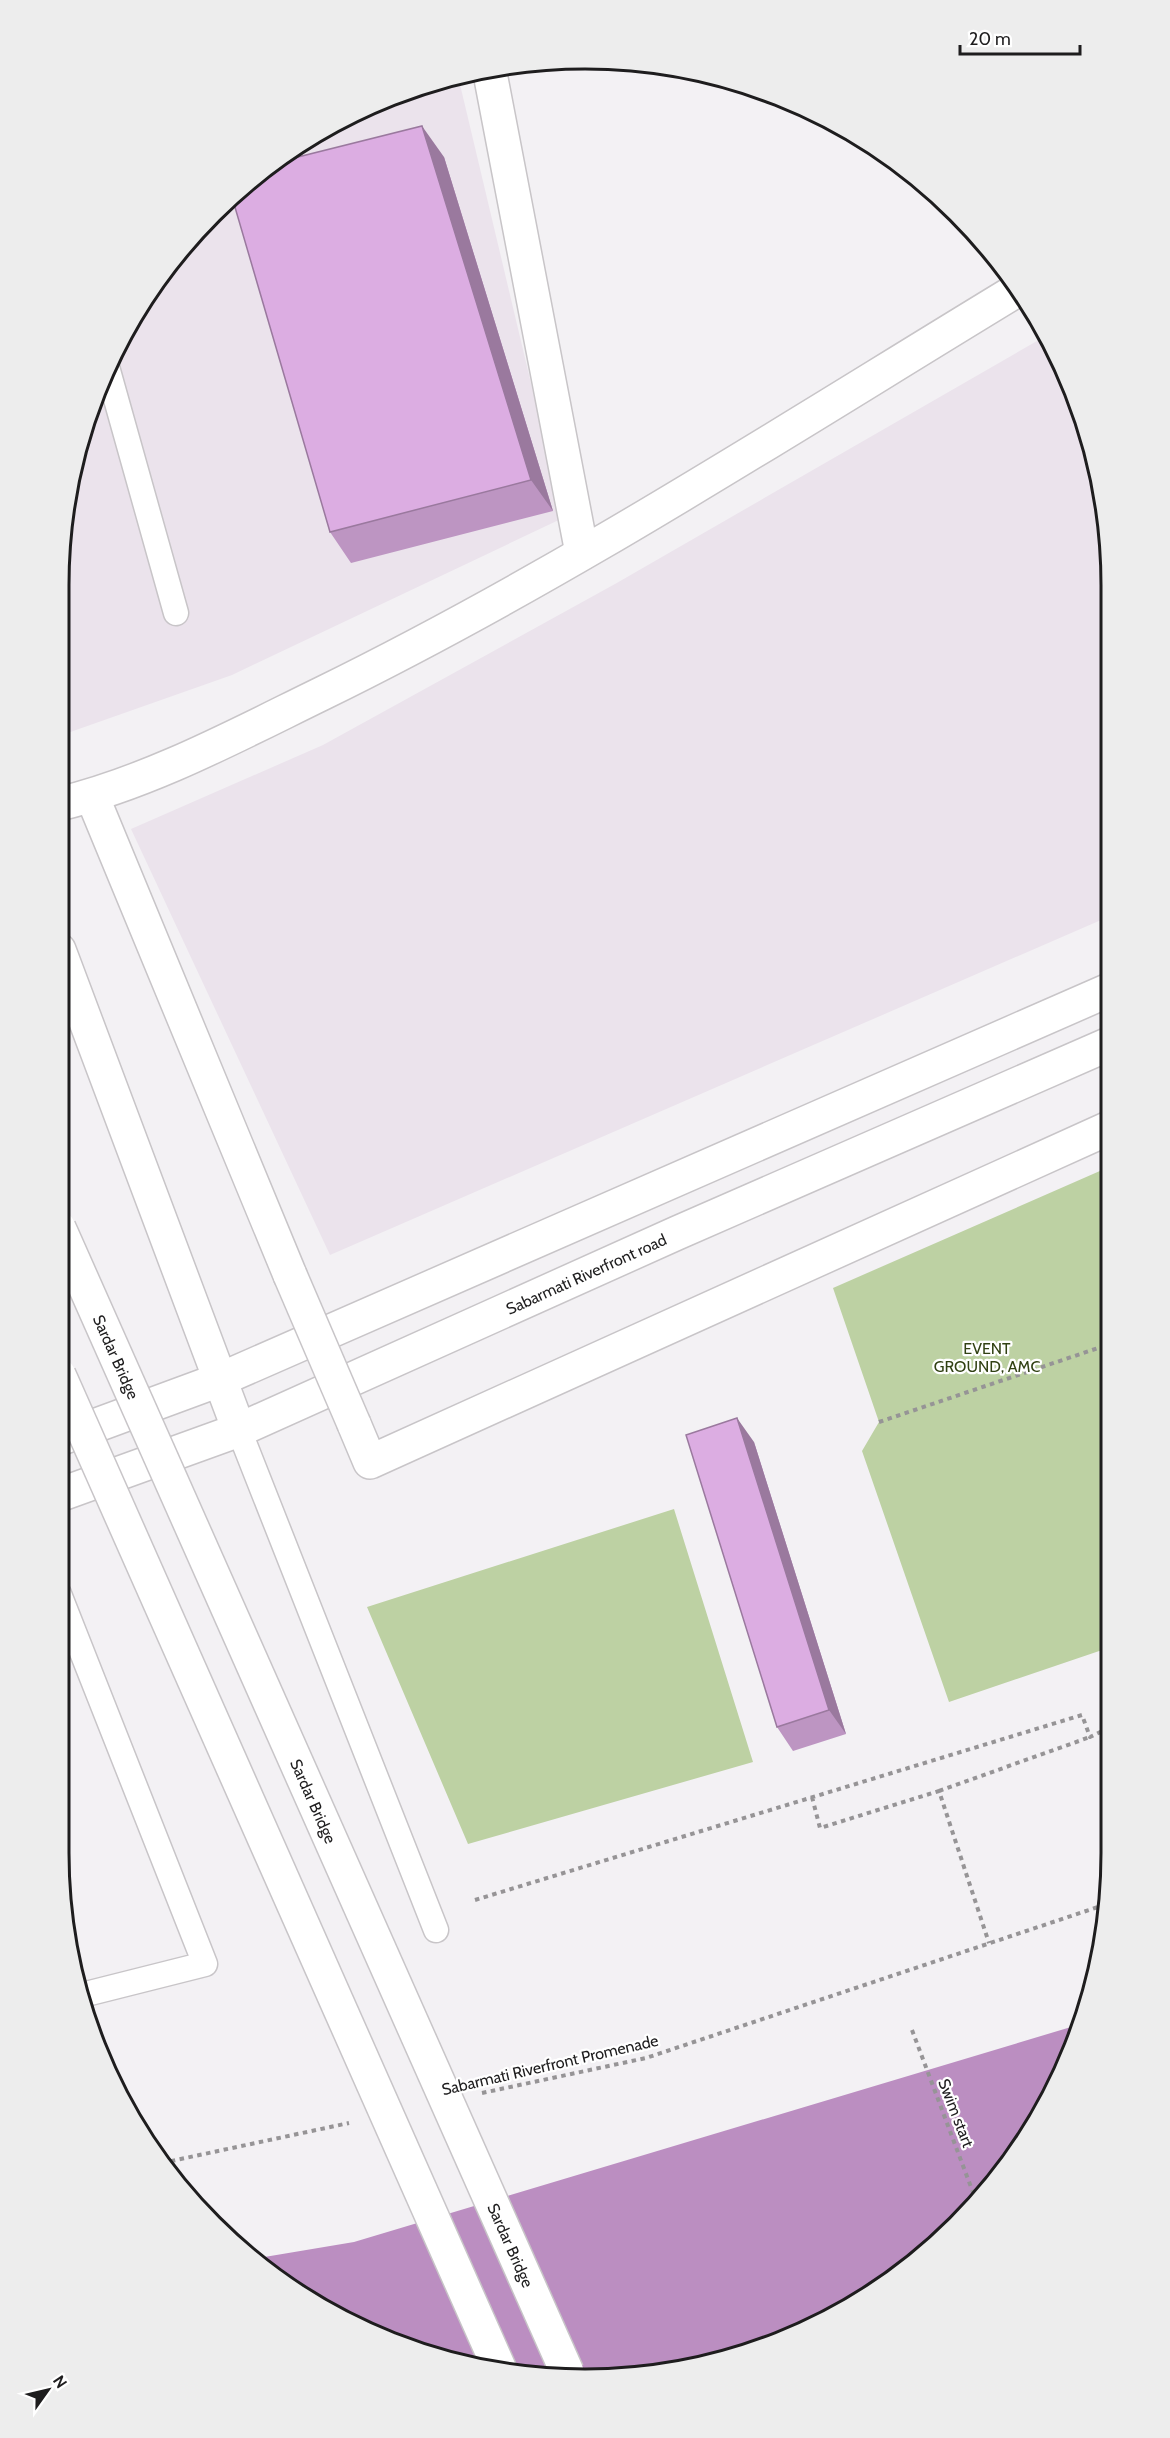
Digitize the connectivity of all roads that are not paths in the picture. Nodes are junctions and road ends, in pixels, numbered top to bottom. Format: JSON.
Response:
{"nodes":[{"id":1,"x":491,"y":78,"type":"edge"},
{"id":2,"x":1011,"y":294,"type":"edge"},
{"id":3,"x":111,"y":381,"type":"edge"},
{"id":4,"x":582,"y":553,"type":"junction"},
{"id":5,"x":176,"y":613,"type":"dead end"},
{"id":6,"x":92,"y":796,"type":"junction"},
{"id":7,"x":69,"y":801,"type":"edge"},
{"id":8,"x":69,"y":979,"type":"edge"},
{"id":9,"x":1101,"y":993,"type":"edge"},
{"id":10,"x":1101,"y":1047,"type":"edge"},
{"id":11,"x":1101,"y":1132,"type":"edge"},
{"id":12,"x":69,"y":1251,"type":"edge"},
{"id":13,"x":219,"y":1380,"type":"junction"},
{"id":14,"x":69,"y":1400,"type":"edge"},
{"id":15,"x":239,"y":1430,"type":"junction"},
{"id":16,"x":69,"y":1435,"type":"edge"},
{"id":17,"x":69,"y":1491,"type":"edge"},
{"id":18,"x":69,"y":1622,"type":"edge"},
{"id":19,"x":436,"y":1930,"type":"dead end"},
{"id":20,"x":89,"y":1993,"type":"edge"},
{"id":21,"x":496,"y":2361,"type":"edge"},
{"id":22,"x":565,"y":2368,"type":"edge"}],
"edges":[{"from":1,"to":4,"type":"street"},
{"from":2,"to":4,"type":"street"},
{"from":3,"to":5,"type":"lane"},
{"from":4,"to":6,"type":"street"},
{"from":6,"to":7,"type":"street"},
{"from":6,"to":11,"type":"street","bridge":true},
{"from":8,"to":13,"type":"street"},
{"from":9,"to":13,"type":"street"},
{"from":10,"to":15,"type":"street","name":"Sabarmati Riverfront road"},
{"from":12,"to":22,"type":"street","name":"Sardar Bridge","bridge":true},
{"from":13,"to":15,"type":"street"},
{"from":13,"to":16,"type":"street"},
{"from":14,"to":21,"type":"street","bridge":true},
{"from":15,"to":17,"type":"street","name":"Sabarmati Riverfront road"},
{"from":15,"to":19,"type":"lane"},
{"from":18,"to":20,"type":"lane"}]}
